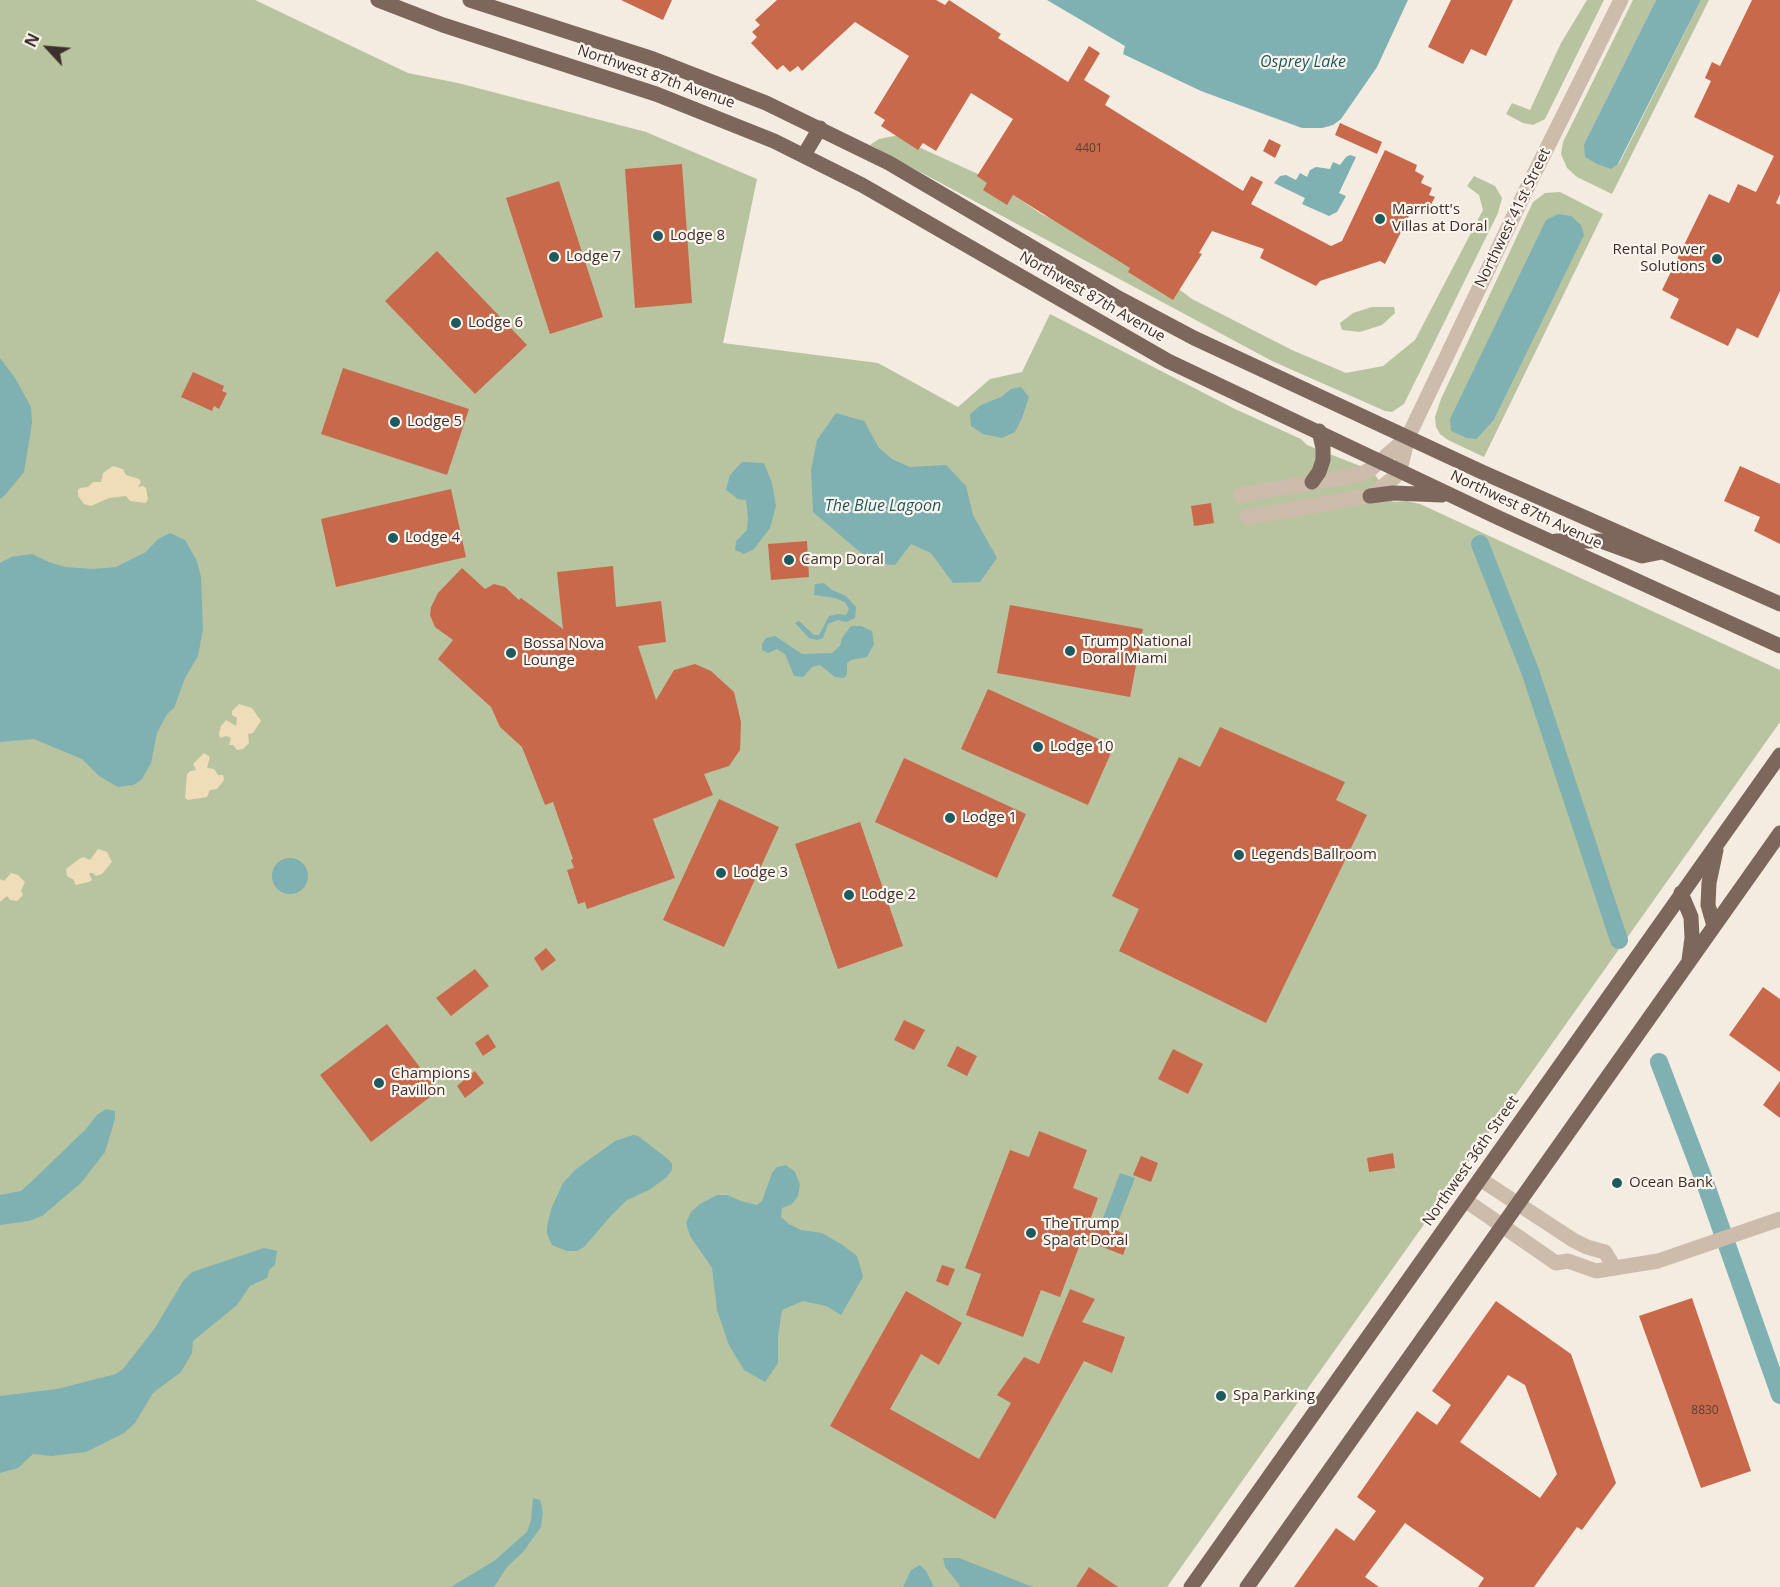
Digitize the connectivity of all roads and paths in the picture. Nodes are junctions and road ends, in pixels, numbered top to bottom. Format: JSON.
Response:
{"nodes":[{"id":1,"x":378,"y":0,"type":"edge"},
{"id":2,"x":470,"y":0,"type":"edge"},
{"id":3,"x":1621,"y":0,"type":"edge"},
{"id":4,"x":820,"y":128,"type":"junction"},
{"id":5,"x":804,"y":155,"type":"junction"},
{"id":6,"x":1319,"y":431,"type":"junction"},
{"id":7,"x":1408,"y":437,"type":"junction"},
{"id":8,"x":1382,"y":461,"type":"junction"},
{"id":9,"x":1400,"y":470,"type":"junction"},
{"id":10,"x":1312,"y":482,"type":"junction"},
{"id":11,"x":1242,"y":495,"type":"dead end"},
{"id":12,"x":1370,"y":496,"type":"junction"},
{"id":13,"x":1452,"y":496,"type":"junction"},
{"id":14,"x":1247,"y":517,"type":"dead end"},
{"id":15,"x":1550,"y":542,"type":"junction"},
{"id":16,"x":1662,"y":552,"type":"junction"},
{"id":17,"x":1780,"y":604,"type":"edge"},
{"id":18,"x":1780,"y":646,"type":"edge"},
{"id":19,"x":1780,"y":755,"type":"edge"},
{"id":20,"x":1780,"y":833,"type":"edge"},
{"id":21,"x":1717,"y":844,"type":"junction"},
{"id":22,"x":1681,"y":893,"type":"junction"},
{"id":23,"x":1714,"y":926,"type":"junction"},
{"id":24,"x":1688,"y":963,"type":"junction"},
{"id":25,"x":1480,"y":1179,"type":"junction"},
{"id":26,"x":1465,"y":1200,"type":"junction"},
{"id":27,"x":1519,"y":1203,"type":"junction"},
{"id":28,"x":1780,"y":1219,"type":"edge"},
{"id":29,"x":1502,"y":1227,"type":"junction"},
{"id":30,"x":1614,"y":1267,"type":"junction"},
{"id":31,"x":1191,"y":1587,"type":"edge"},
{"id":32,"x":1247,"y":1587,"type":"edge"}],
"edges":[{"from":1,"to":5,"type":"main road","name":"Northwest 87th Avenue"},
{"from":2,"to":4,"type":"main road","name":"Northwest 87th Avenue"},
{"from":3,"to":7,"type":"street","name":"Northwest 41st Street"},
{"from":4,"to":5,"type":"main road"},
{"from":4,"to":7,"type":"main road","name":"Northwest 87th Avenue"},
{"from":5,"to":6,"type":"main road","name":"Northwest 87th Avenue"},
{"from":6,"to":8,"type":"main road","name":"Northwest 87th Avenue"},
{"from":6,"to":10,"type":"main road"},
{"from":7,"to":8,"type":"street","name":"Northwest 41st Street"},
{"from":7,"to":9,"type":"street","name":"Northwest 41st Street"},
{"from":7,"to":16,"type":"main road","name":"Northwest 87th Avenue"},
{"from":8,"to":9,"type":"main road","name":"Northwest 87th Avenue"},
{"from":8,"to":10,"type":"street","name":"Northwest 41st Street"},
{"from":9,"to":12,"type":"street"},
{"from":9,"to":13,"type":"main road","name":"Northwest 87th Avenue"},
{"from":10,"to":11,"type":"street","name":"Northwest 41st Street"},
{"from":12,"to":13,"type":"main road"},
{"from":12,"to":14,"type":"street"},
{"from":13,"to":15,"type":"main road","name":"Northwest 87th Avenue"},
{"from":15,"to":16,"type":"main road"},
{"from":15,"to":18,"type":"main road","name":"Northwest 87th Avenue"},
{"from":16,"to":17,"type":"main road","name":"Northwest 87th Avenue"},
{"from":19,"to":21,"type":"main road","name":"Northwest 36th Street"},
{"from":20,"to":23,"type":"main road"},
{"from":21,"to":22,"type":"main road","name":"Northwest 36th Street"},
{"from":21,"to":23,"type":"main road"},
{"from":22,"to":24,"type":"main road"},
{"from":22,"to":25,"type":"main road","name":"Northwest 36th Street"},
{"from":23,"to":24,"type":"main road"},
{"from":24,"to":27,"type":"main road"},
{"from":25,"to":26,"type":"main road","name":"Northwest 36th Street"},
{"from":25,"to":27,"type":"street"},
{"from":26,"to":29,"type":"street"},
{"from":26,"to":31,"type":"main road","name":"Northwest 36th Street"},
{"from":27,"to":29,"type":"main road"},
{"from":27,"to":30,"type":"street"},
{"from":28,"to":30,"type":"street"},
{"from":29,"to":30,"type":"street"},
{"from":29,"to":32,"type":"main road"}]}
